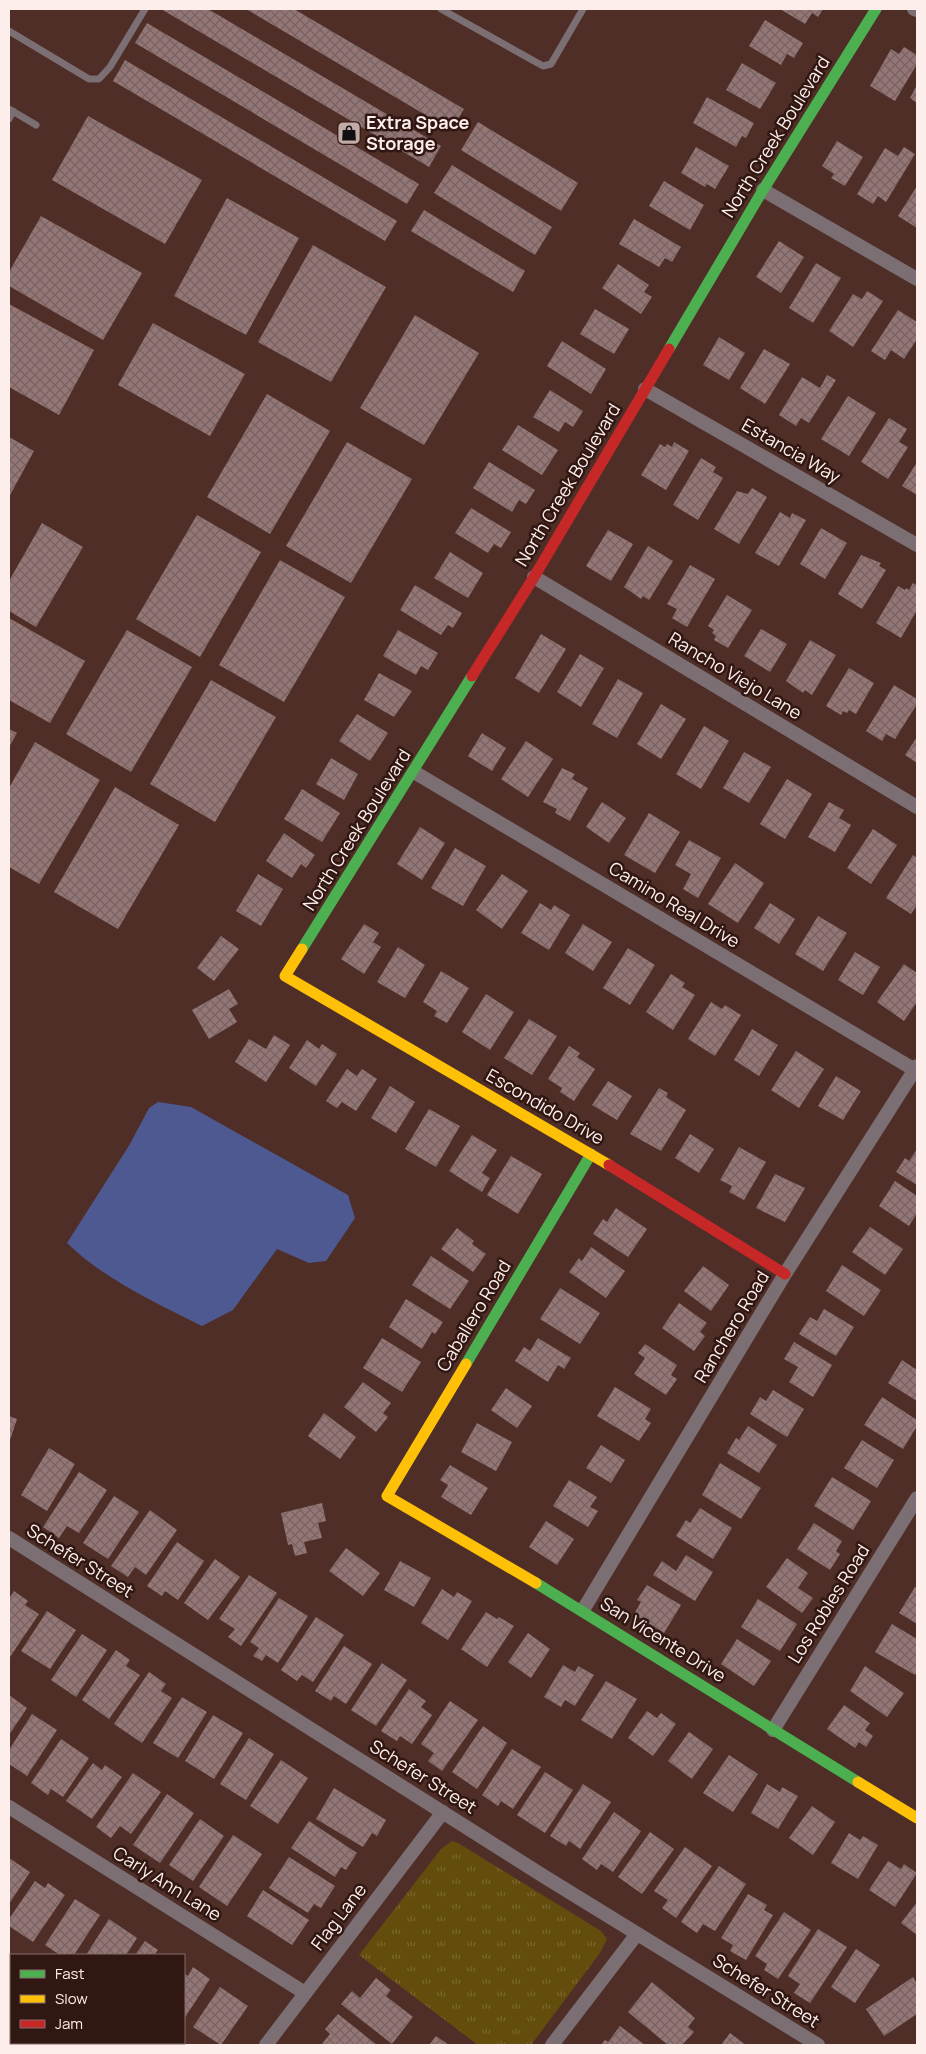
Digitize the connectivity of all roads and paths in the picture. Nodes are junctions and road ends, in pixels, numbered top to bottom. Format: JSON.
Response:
{"nodes":[{"id":1,"x":146,"y":9,"type":"edge"},
{"id":2,"x":441,"y":9,"type":"edge"},
{"id":3,"x":583,"y":9,"type":"edge"},
{"id":4,"x":876,"y":9,"type":"edge"},
{"id":5,"x":9,"y":31,"type":"edge"},
{"id":6,"x":11,"y":110,"type":"edge"},
{"id":7,"x":9,"y":119,"type":"edge"},
{"id":8,"x":36,"y":125,"type":"dead end"},
{"id":9,"x":763,"y":190,"type":"junction"},
{"id":10,"x":917,"y":279,"type":"edge"},
{"id":11,"x":645,"y":389,"type":"junction"},
{"id":12,"x":917,"y":545,"type":"edge"},
{"id":13,"x":534,"y":577,"type":"junction"},
{"id":14,"x":414,"y":772,"type":"junction"},
{"id":15,"x":917,"y":806,"type":"edge"},
{"id":16,"x":285,"y":976,"type":"joint"},
{"id":17,"x":916,"y":1068,"type":"edge"},
{"id":18,"x":591,"y":1154,"type":"junction"},
{"id":19,"x":785,"y":1274,"type":"junction"},
{"id":20,"x":387,"y":1496,"type":"joint"},
{"id":21,"x":917,"y":1498,"type":"edge"},
{"id":22,"x":9,"y":1538,"type":"edge"},
{"id":23,"x":583,"y":1610,"type":"junction"},
{"id":24,"x":773,"y":1730,"type":"junction"},
{"id":25,"x":9,"y":1807,"type":"edge"},
{"id":26,"x":443,"y":1812,"type":"junction"},
{"id":27,"x":917,"y":1818,"type":"edge"},
{"id":28,"x":637,"y":1934,"type":"junction"},
{"id":29,"x":305,"y":1993,"type":"junction"},
{"id":30,"x":266,"y":2045,"type":"edge"},
{"id":31,"x":552,"y":2045,"type":"edge"},
{"id":32,"x":818,"y":2045,"type":"edge"}],
"edges":[{"from":1,"to":5,"type":"lane"},
{"from":2,"to":3,"type":"lane"},
{"from":4,"to":9,"type":"street","name":"North Creek Boulevard"},
{"from":6,"to":7,"type":"lane"},
{"from":6,"to":8,"type":"lane"},
{"from":9,"to":10,"type":"street"},
{"from":9,"to":11,"type":"street","name":"North Creek Boulevard"},
{"from":11,"to":12,"type":"street","name":"Estancia Way"},
{"from":11,"to":13,"type":"street","name":"North Creek Boulevard"},
{"from":13,"to":14,"type":"street","name":"North Creek Boulevard"},
{"from":13,"to":15,"type":"street","name":"Rancho Viejo Lane"},
{"from":14,"to":16,"type":"street","name":"North Creek Boulevard"},
{"from":14,"to":17,"type":"street","name":"Camino Real Drive"},
{"from":16,"to":18,"type":"street","name":"Escondido Drive"},
{"from":17,"to":19,"type":"street","name":"Ranchero Road"},
{"from":18,"to":19,"type":"street","name":"Escondido Drive"},
{"from":18,"to":20,"type":"street","name":"Caballero Road"},
{"from":19,"to":23,"type":"street","name":"Ranchero Road"},
{"from":20,"to":23,"type":"street","name":"San Vicente Drive"},
{"from":21,"to":24,"type":"street","name":"Los Robles Road"},
{"from":22,"to":26,"type":"street","name":"Schefer Street"},
{"from":23,"to":24,"type":"street","name":"San Vicente Drive"},
{"from":24,"to":27,"type":"street","name":"San Vicente Drive"},
{"from":25,"to":29,"type":"street","name":"Carly Ann Lane"},
{"from":26,"to":28,"type":"street","name":"Schefer Street"},
{"from":26,"to":29,"type":"street","name":"Flag Lane"},
{"from":28,"to":31,"type":"street"},
{"from":28,"to":32,"type":"street","name":"Schefer Street"},
{"from":29,"to":30,"type":"street","name":"Flag Lane"}]}
